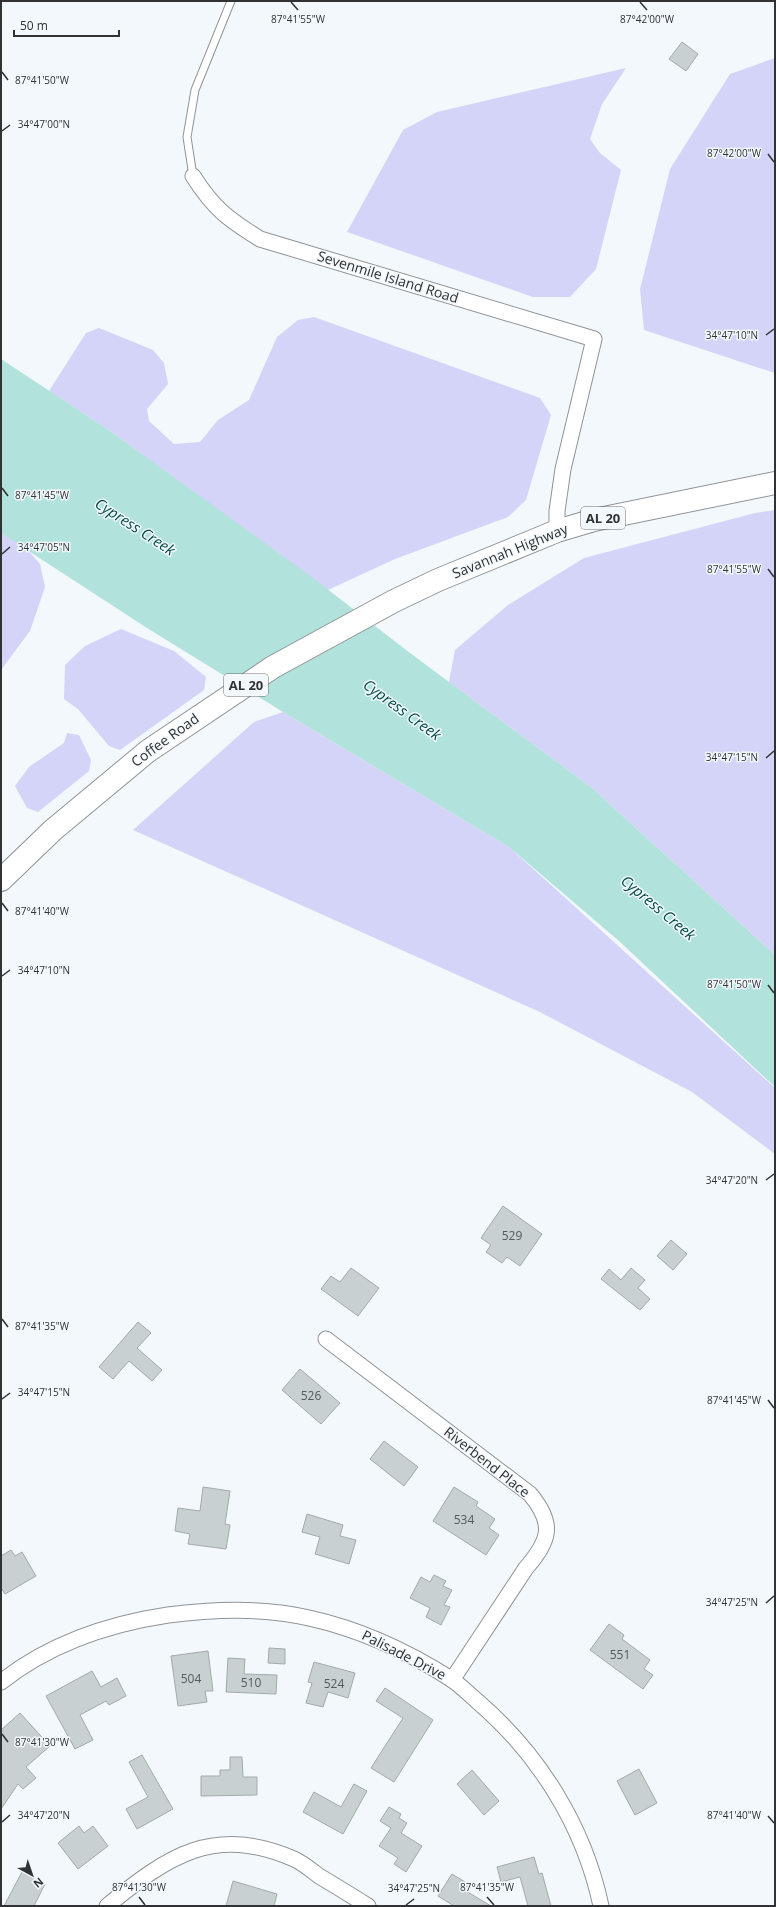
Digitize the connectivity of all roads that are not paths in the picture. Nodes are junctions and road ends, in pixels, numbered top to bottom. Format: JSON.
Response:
{"nodes":[{"id":1,"x":231,"y":1,"type":"edge"},
{"id":2,"x":193,"y":176,"type":"joint"},
{"id":3,"x":775,"y":483,"type":"edge"},
{"id":4,"x":557,"y":531,"type":"junction"},
{"id":5,"x":349,"y":625,"type":"joint"},
{"id":6,"x":1,"y":880,"type":"edge"},
{"id":7,"x":326,"y":1339,"type":"dead end"},
{"id":8,"x":452,"y":1680,"type":"junction"},
{"id":9,"x":1,"y":1682,"type":"edge"},
{"id":10,"x":107,"y":1906,"type":"edge"},
{"id":11,"x":368,"y":1906,"type":"edge"},
{"id":12,"x":601,"y":1906,"type":"edge"}],
"edges":[{"from":1,"to":2,"type":"lane","name":"Sevenmile Island Road"},
{"from":2,"to":4,"type":"street","name":"Sevenmile Island Road"},
{"from":3,"to":4,"type":"main road","name":"Savannah Highway","number":"AL 20"},
{"from":4,"to":5,"type":"main road","name":"Savannah Highway","number":"AL 20"},
{"from":5,"to":6,"type":"main road","name":"Coffee Road","number":"AL 20"},
{"from":7,"to":8,"type":"street","name":"Riverbend Place"},
{"from":8,"to":9,"type":"street","name":"Palisade Drive"},
{"from":8,"to":12,"type":"street","name":"Palisade Drive"},
{"from":10,"to":11,"type":"street"}]}
